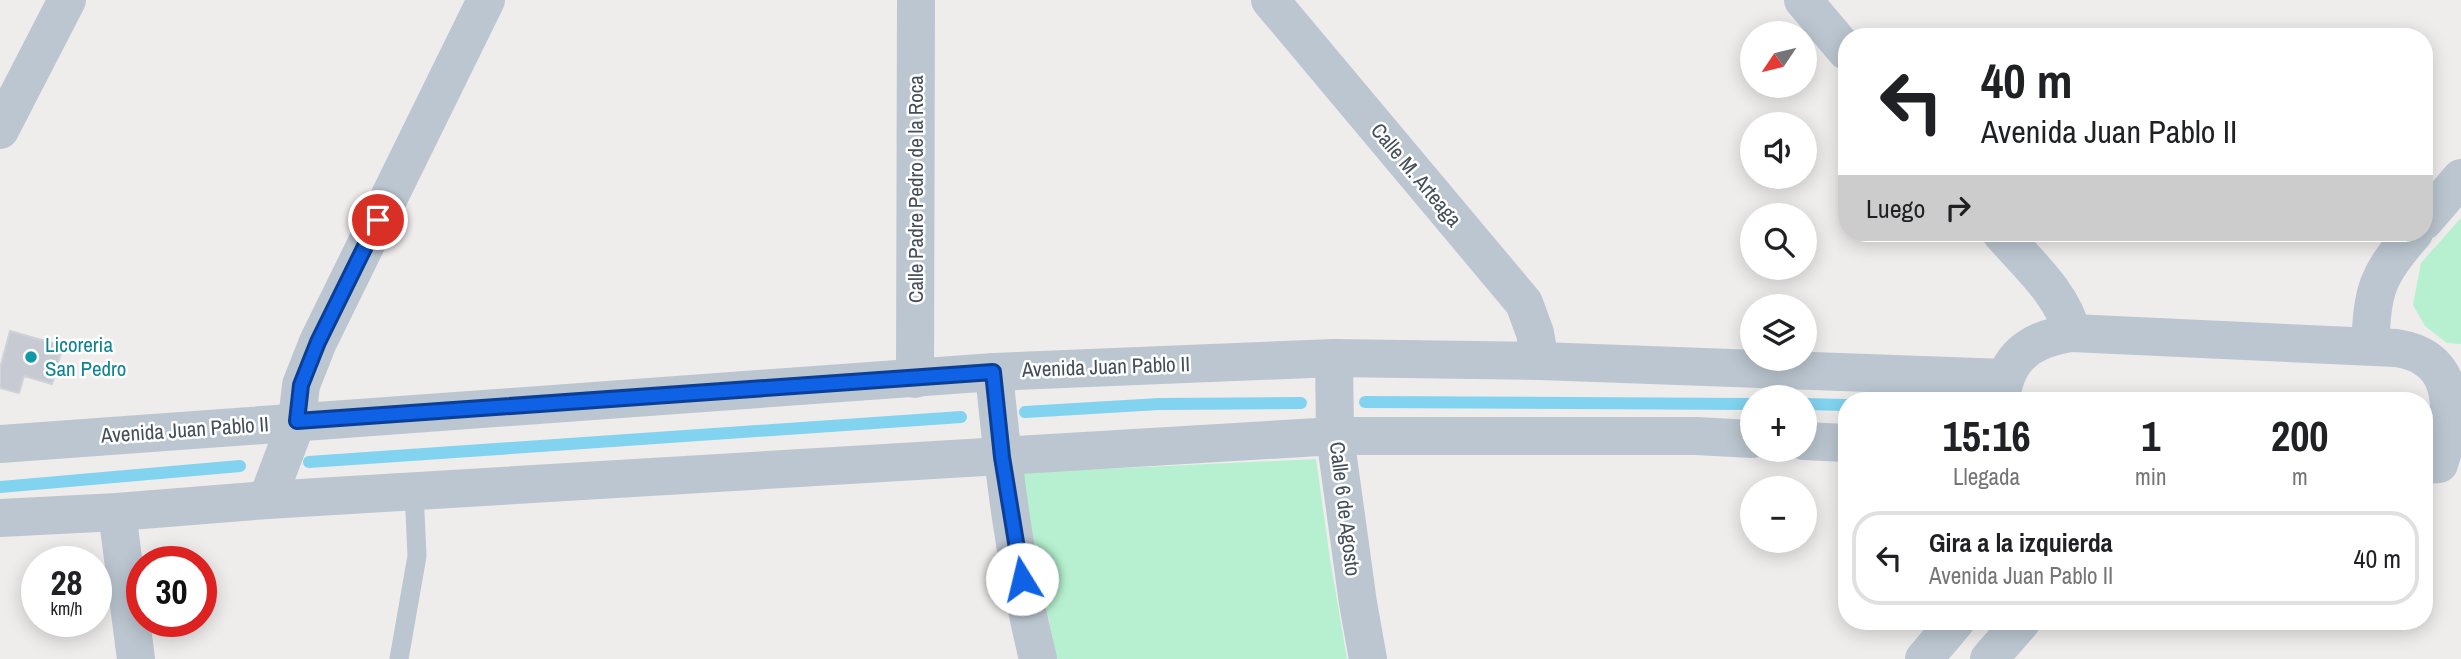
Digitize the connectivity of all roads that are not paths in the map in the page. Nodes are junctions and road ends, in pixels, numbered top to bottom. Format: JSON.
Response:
{"nodes":[{"id":1,"x":67,"y":0,"type":"edge"},
{"id":2,"x":486,"y":0,"type":"edge"},
{"id":3,"x":916,"y":0,"type":"edge"},
{"id":4,"x":1270,"y":0,"type":"edge"},
{"id":5,"x":1803,"y":0,"type":"edge"},
{"id":6,"x":1838,"y":42,"type":"edge"},
{"id":7,"x":0,"y":130,"type":"edge"},
{"id":8,"x":2461,"y":178,"type":"edge"},
{"id":9,"x":2433,"y":211,"type":"edge"},
{"id":10,"x":2009,"y":242,"type":"edge"},
{"id":11,"x":2406,"y":242,"type":"edge"},
{"id":12,"x":2072,"y":333,"type":"junction"},
{"id":13,"x":2370,"y":345,"type":"junction"},
{"id":14,"x":1334,"y":358,"type":"junction"},
{"id":15,"x":1540,"y":361,"type":"junction"},
{"id":16,"x":993,"y":372,"type":"junction"},
{"id":17,"x":915,"y":379,"type":"junction"},
{"id":18,"x":2003,"y":389,"type":"edge"},
{"id":19,"x":2454,"y":391,"type":"edge"},
{"id":20,"x":297,"y":421,"type":"junction"},
{"id":21,"x":1335,"y":436,"type":"junction"},
{"id":22,"x":1740,"y":438,"type":"edge"},
{"id":23,"x":1817,"y":442,"type":"edge"},
{"id":24,"x":1838,"y":443,"type":"edge"},
{"id":25,"x":0,"y":444,"type":"edge"},
{"id":26,"x":1002,"y":457,"type":"junction"},
{"id":27,"x":2441,"y":465,"type":"edge"},
{"id":28,"x":414,"y":491,"type":"junction"},
{"id":29,"x":267,"y":500,"type":"junction"},
{"id":30,"x":117,"y":512,"type":"junction"},
{"id":31,"x":0,"y":518,"type":"edge"},
{"id":32,"x":1948,"y":630,"type":"edge"},
{"id":33,"x":2014,"y":630,"type":"edge"},
{"id":34,"x":136,"y":659,"type":"edge"},
{"id":35,"x":399,"y":659,"type":"edge"},
{"id":36,"x":1038,"y":659,"type":"edge"},
{"id":37,"x":1368,"y":659,"type":"edge"},
{"id":38,"x":1924,"y":659,"type":"edge"},
{"id":39,"x":1989,"y":659,"type":"edge"}],
"edges":[{"from":1,"to":7,"type":"street"},
{"from":2,"to":20,"type":"street"},
{"from":3,"to":17,"type":"street","name":"Calle Padre Pedro de la Roca"},
{"from":4,"to":15,"type":"street","name":"Calle M. Arteaga"},
{"from":5,"to":6,"type":"street"},
{"from":8,"to":9,"type":"street"},
{"from":10,"to":12,"type":"street"},
{"from":11,"to":13,"type":"street"},
{"from":12,"to":13,"type":"street"},
{"from":12,"to":18,"type":"street"},
{"from":13,"to":19,"type":"street"},
{"from":14,"to":15,"type":"street","name":"Avenida Juan Pablo II"},
{"from":14,"to":16,"type":"street","name":"Avenida Juan Pablo II"},
{"from":14,"to":21,"type":"street","name":"Calle 6 de Agosto"},
{"from":15,"to":18,"type":"street","name":"Avenida Juan Pablo II"},
{"from":16,"to":17,"type":"street","name":"Avenida Juan Pablo II"},
{"from":16,"to":26,"type":"street"},
{"from":17,"to":20,"type":"street","name":"Avenida Juan Pablo II"},
{"from":19,"to":27,"type":"street"},
{"from":20,"to":25,"type":"street","name":"Avenida Juan Pablo II"},
{"from":20,"to":29,"type":"street"},
{"from":21,"to":22,"type":"street"},
{"from":21,"to":26,"type":"street"},
{"from":21,"to":37,"type":"street","name":"Calle 6 de Agosto"},
{"from":23,"to":24,"type":"street"},
{"from":26,"to":28,"type":"street"},
{"from":26,"to":36,"type":"street"},
{"from":28,"to":29,"type":"street"},
{"from":28,"to":35,"type":"lane"},
{"from":29,"to":30,"type":"street"},
{"from":30,"to":31,"type":"street"},
{"from":30,"to":34,"type":"street"},
{"from":32,"to":38,"type":"street"},
{"from":33,"to":39,"type":"street"}]}
